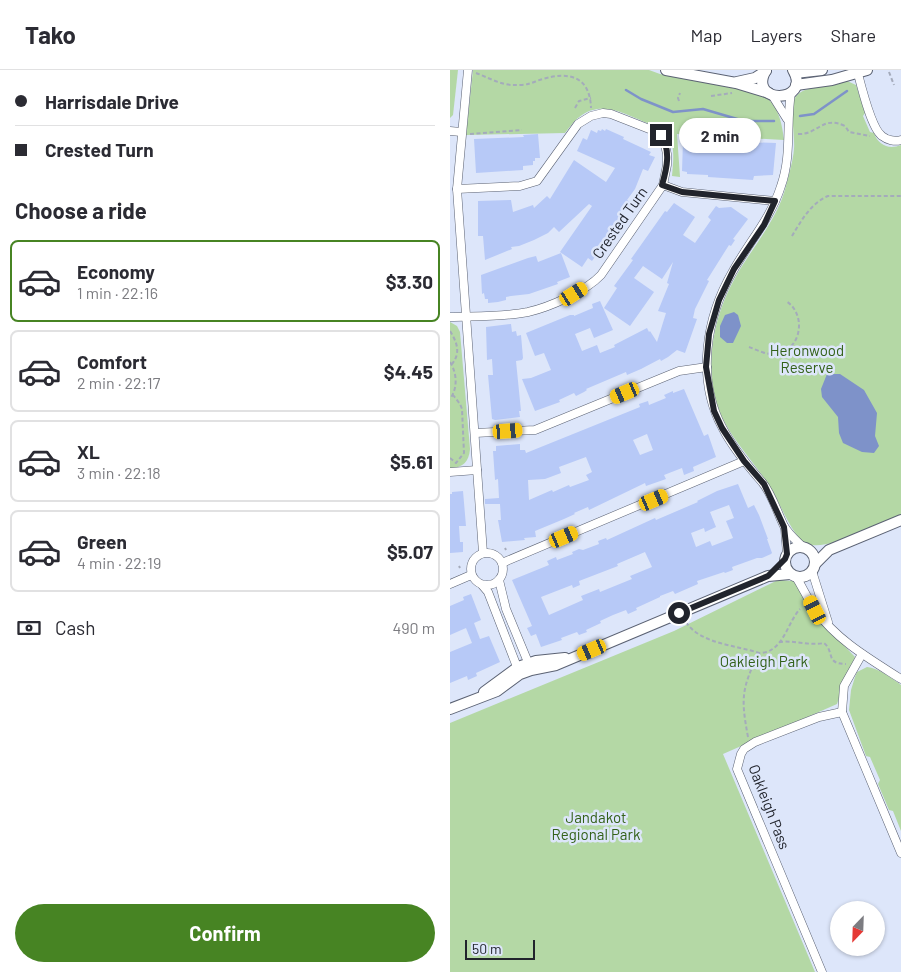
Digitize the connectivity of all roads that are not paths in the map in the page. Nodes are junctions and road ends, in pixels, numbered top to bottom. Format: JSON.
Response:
{"nodes":[{"id":1,"x":666,"y":70,"type":"edge"},
{"id":2,"x":766,"y":70,"type":"edge"},
{"id":3,"x":822,"y":70,"type":"edge"},
{"id":4,"x":468,"y":71,"type":"edge"},
{"id":5,"x":860,"y":71,"type":"edge"},
{"id":6,"x":794,"y":72,"type":"edge"},
{"id":7,"x":734,"y":88,"type":"junction"},
{"id":8,"x":793,"y":89,"type":"junction"},
{"id":9,"x":770,"y":94,"type":"junction"},
{"id":10,"x":788,"y":120,"type":"junction"},
{"id":11,"x":450,"y":131,"type":"edge"},
{"id":12,"x":461,"y":132,"type":"junction"},
{"id":13,"x":901,"y":140,"type":"edge"},
{"id":14,"x":662,"y":185,"type":"junction"},
{"id":15,"x":457,"y":190,"type":"junction"},
{"id":16,"x":775,"y":201,"type":"junction"},
{"id":17,"x":466,"y":316,"type":"junction"},
{"id":18,"x":450,"y":317,"type":"edge"},
{"id":19,"x":706,"y":367,"type":"junction"},
{"id":20,"x":475,"y":433,"type":"junction"},
{"id":21,"x":744,"y":461,"type":"junction"},
{"id":22,"x":477,"y":470,"type":"junction"},
{"id":23,"x":450,"y":472,"type":"edge"},
{"id":24,"x":901,"y":520,"type":"edge"},
{"id":25,"x":784,"y":527,"type":"junction"},
{"id":26,"x":807,"y":549,"type":"junction"},
{"id":27,"x":829,"y":550,"type":"junction"},
{"id":28,"x":483,"y":553,"type":"junction"},
{"id":29,"x":786,"y":556,"type":"junction"},
{"id":30,"x":502,"y":563,"type":"junction"},
{"id":31,"x":813,"y":567,"type":"junction"},
{"id":32,"x":471,"y":575,"type":"junction"},
{"id":33,"x":793,"y":575,"type":"junction"},
{"id":34,"x":768,"y":576,"type":"junction"},
{"id":35,"x":500,"y":580,"type":"junction"},
{"id":36,"x":450,"y":584,"type":"edge"},
{"id":37,"x":482,"y":585,"type":"junction"},
{"id":38,"x":831,"y":628,"type":"junction"},
{"id":39,"x":862,"y":654,"type":"junction"},
{"id":40,"x":529,"y":667,"type":"junction"},
{"id":41,"x":519,"y":671,"type":"junction"},
{"id":42,"x":901,"y":679,"type":"edge"},
{"id":43,"x":450,"y":709,"type":"edge"},
{"id":44,"x":842,"y":712,"type":"junction"},
{"id":45,"x":901,"y":853,"type":"edge"},
{"id":46,"x":822,"y":972,"type":"edge"}],
"edges":[{"from":1,"to":7,"type":"street"},
{"from":2,"to":7,"type":"street"},
{"from":2,"to":9,"type":"street"},
{"from":3,"to":6,"type":"street"},
{"from":4,"to":12,"type":"street"},
{"from":5,"to":8,"type":"street"},
{"from":5,"to":13,"type":"street"},
{"from":6,"to":8,"type":"street"},
{"from":7,"to":9,"type":"street"},
{"from":8,"to":9,"type":"street"},
{"from":8,"to":10,"type":"street"},
{"from":9,"to":10,"type":"street"},
{"from":10,"to":16,"type":"street"},
{"from":11,"to":12,"type":"street"},
{"from":12,"to":15,"type":"street"},
{"from":14,"to":15,"type":"street","name":"Crested Turn"},
{"from":14,"to":16,"type":"street"},
{"from":14,"to":17,"type":"street","name":"Crested Turn"},
{"from":15,"to":17,"type":"street"},
{"from":16,"to":19,"type":"street"},
{"from":17,"to":18,"type":"street","name":"Crested Turn"},
{"from":17,"to":20,"type":"street"},
{"from":19,"to":20,"type":"street"},
{"from":19,"to":21,"type":"street"},
{"from":20,"to":22,"type":"street"},
{"from":21,"to":25,"type":"street"},
{"from":21,"to":30,"type":"street"},
{"from":22,"to":23,"type":"street"},
{"from":22,"to":28,"type":"street"},
{"from":24,"to":27,"type":"street"},
{"from":25,"to":26,"type":"street"},
{"from":25,"to":29,"type":"street"},
{"from":26,"to":27,"type":"street"},
{"from":26,"to":29,"type":"street"},
{"from":26,"to":31,"type":"street"},
{"from":27,"to":31,"type":"street"},
{"from":28,"to":30,"type":"street"},
{"from":28,"to":32,"type":"street"},
{"from":29,"to":33,"type":"street"},
{"from":29,"to":34,"type":"street"},
{"from":30,"to":35,"type":"street"},
{"from":31,"to":33,"type":"street"},
{"from":31,"to":38,"type":"street"},
{"from":32,"to":36,"type":"street"},
{"from":32,"to":37,"type":"street"},
{"from":33,"to":34,"type":"street"},
{"from":33,"to":38,"type":"street"},
{"from":34,"to":40,"type":"street"},
{"from":35,"to":37,"type":"street"},
{"from":35,"to":40,"type":"street"},
{"from":37,"to":41,"type":"street"},
{"from":38,"to":39,"type":"street"},
{"from":39,"to":42,"type":"street"},
{"from":39,"to":44,"type":"street"},
{"from":40,"to":41,"type":"street"},
{"from":41,"to":43,"type":"street"},
{"from":44,"to":45,"type":"street"},
{"from":44,"to":46,"type":"street","name":"Oakleigh Pass"}]}
